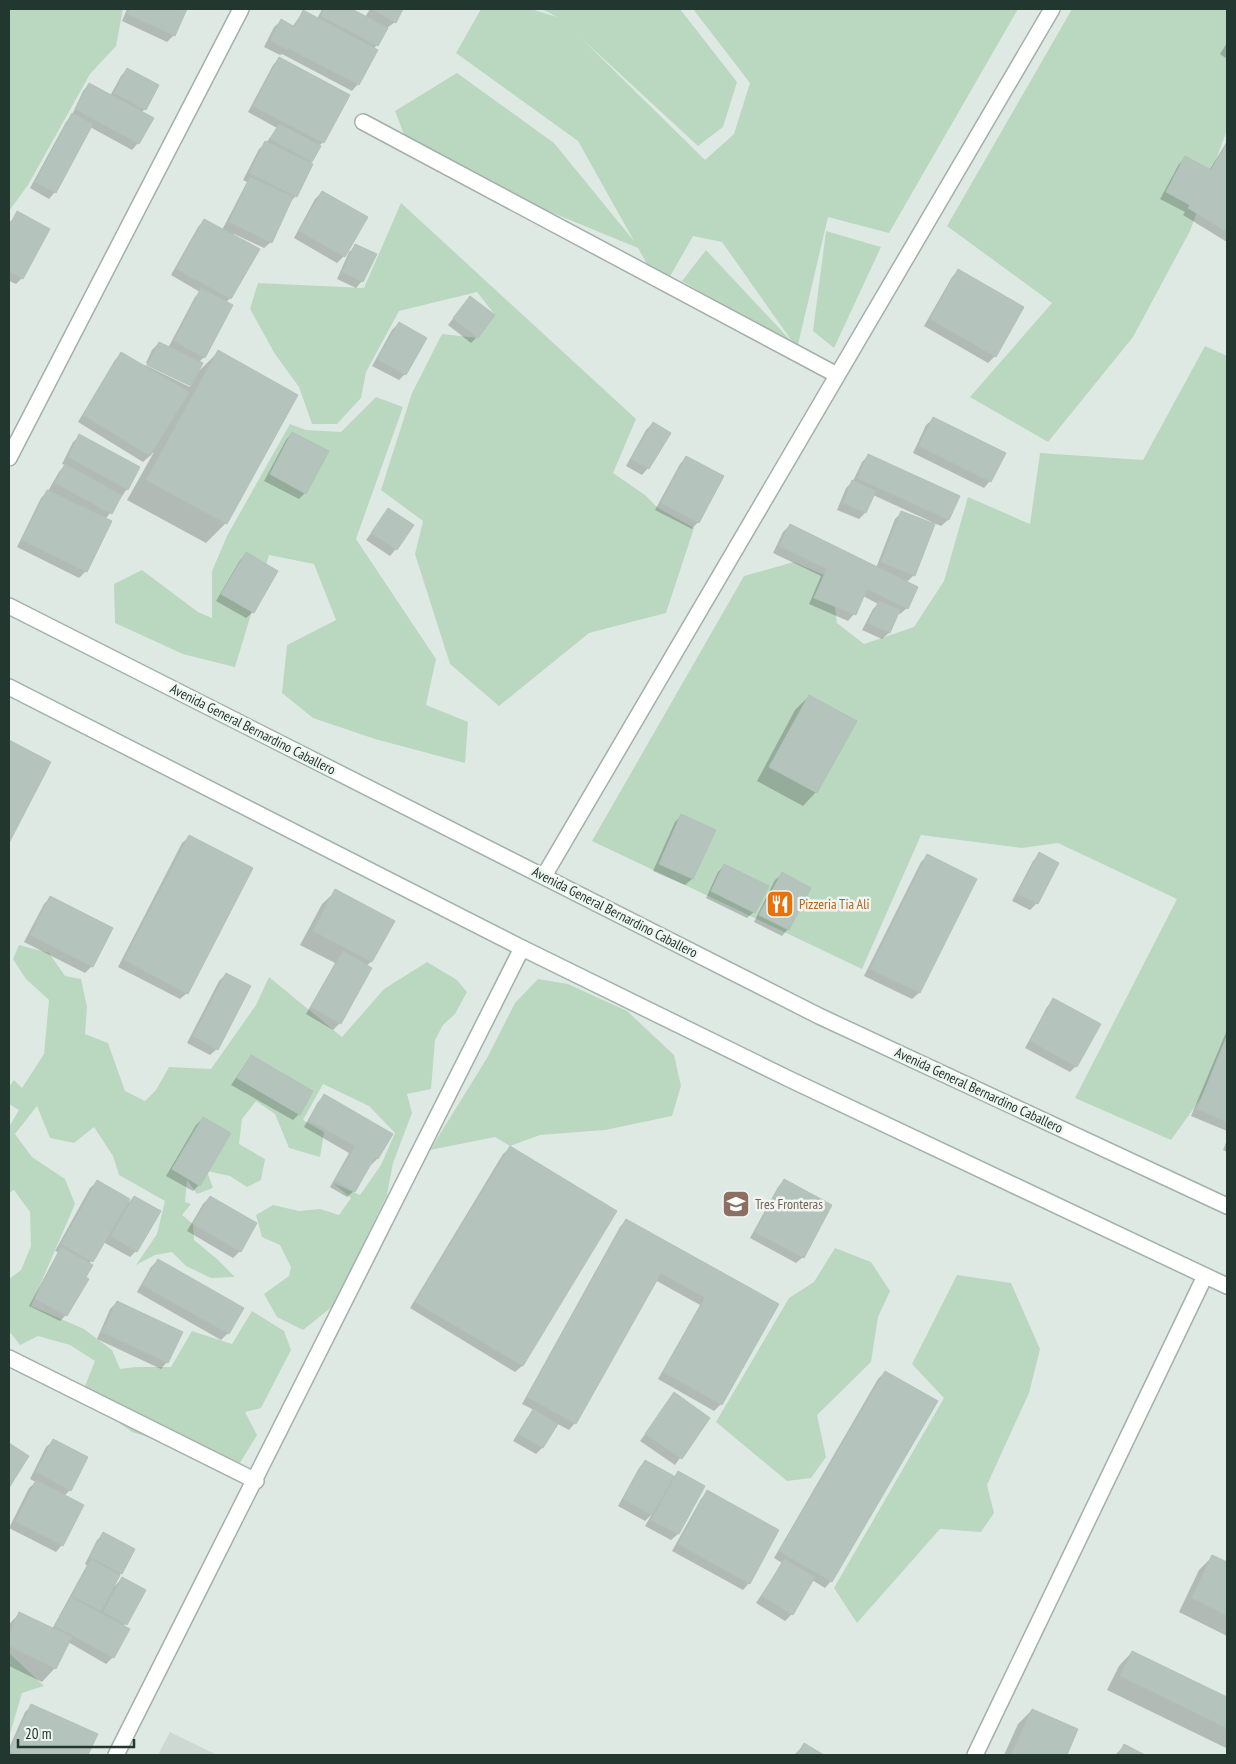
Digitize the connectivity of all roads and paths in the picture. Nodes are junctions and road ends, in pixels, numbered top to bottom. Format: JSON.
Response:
{"nodes":[{"id":1,"x":241,"y":9,"type":"edge"},
{"id":2,"x":1052,"y":9,"type":"edge"},
{"id":3,"x":363,"y":122,"type":"dead end"},
{"id":4,"x":837,"y":376,"type":"junction"},
{"id":5,"x":9,"y":458,"type":"edge"},
{"id":6,"x":9,"y":606,"type":"edge"},
{"id":7,"x":9,"y":687,"type":"edge"},
{"id":8,"x":544,"y":876,"type":"junction"},
{"id":9,"x":522,"y":948,"type":"junction"},
{"id":10,"x":1227,"y":1206,"type":"edge"},
{"id":11,"x":1205,"y":1276,"type":"junction"},
{"id":12,"x":1227,"y":1286,"type":"edge"},
{"id":13,"x":9,"y":1358,"type":"edge"},
{"id":14,"x":256,"y":1481,"type":"junction"},
{"id":15,"x":116,"y":1755,"type":"edge"},
{"id":16,"x":975,"y":1755,"type":"edge"}],
"edges":[{"from":1,"to":5,"type":"street"},
{"from":2,"to":4,"type":"street"},
{"from":3,"to":4,"type":"street"},
{"from":4,"to":8,"type":"street"},
{"from":6,"to":8,"type":"street","name":"Avenida General Bernardino Caballero"},
{"from":7,"to":9,"type":"street"},
{"from":8,"to":10,"type":"street","name":"Avenida General Bernardino Caballero"},
{"from":9,"to":11,"type":"street"},
{"from":9,"to":14,"type":"street"},
{"from":11,"to":12,"type":"street"},
{"from":11,"to":16,"type":"street"},
{"from":13,"to":14,"type":"street"},
{"from":14,"to":15,"type":"street"}]}
